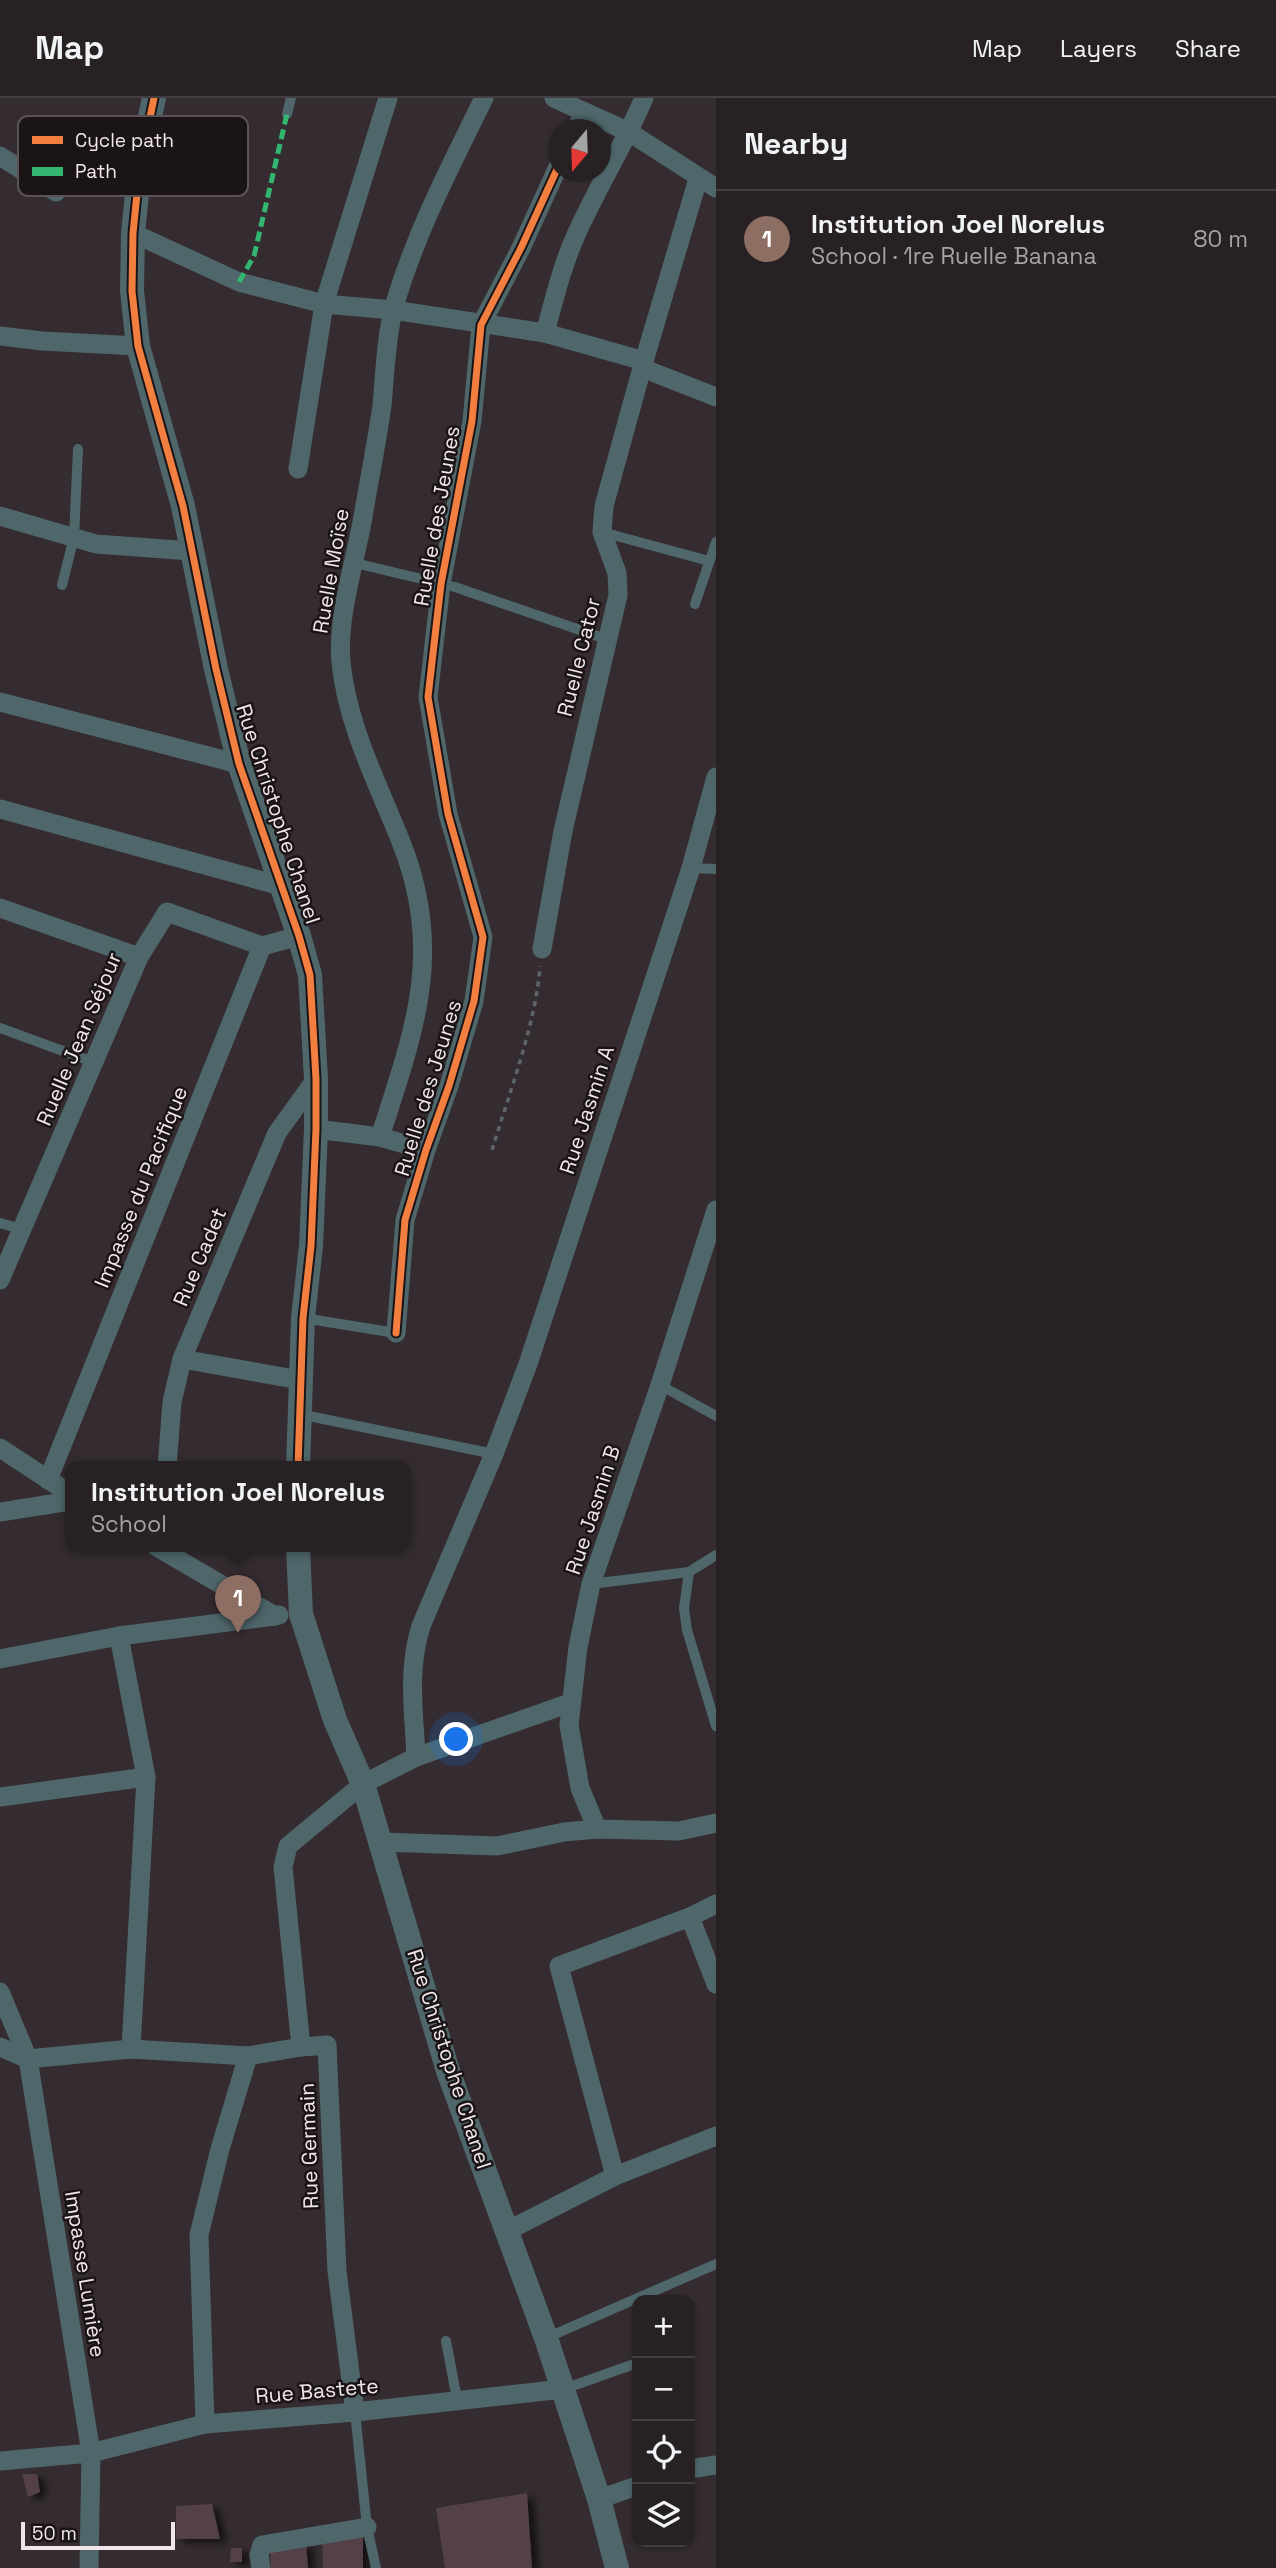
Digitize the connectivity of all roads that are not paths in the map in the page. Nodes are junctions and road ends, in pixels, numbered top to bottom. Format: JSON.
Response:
{"nodes":[{"id":1,"x":155,"y":98,"type":"edge"},
{"id":2,"x":291,"y":98,"type":"edge"},
{"id":3,"x":388,"y":98,"type":"edge"},
{"id":4,"x":484,"y":98,"type":"edge"},
{"id":5,"x":554,"y":98,"type":"edge"},
{"id":6,"x":644,"y":98,"type":"edge"},
{"id":7,"x":287,"y":114,"type":"dead end"},
{"id":8,"x":151,"y":116,"type":"edge"},
{"id":9,"x":578,"y":119,"type":"edge"},
{"id":10,"x":611,"y":128,"type":"edge"},
{"id":11,"x":629,"y":132,"type":"junction"},
{"id":12,"x":0,"y":156,"type":"edge"},
{"id":13,"x":18,"y":168,"type":"edge"},
{"id":14,"x":698,"y":179,"type":"junction"},
{"id":15,"x":551,"y":182,"type":"edge"},
{"id":16,"x":716,"y":188,"type":"edge"},
{"id":17,"x":137,"y":196,"type":"edge"},
{"id":18,"x":133,"y":233,"type":"junction"},
{"id":19,"x":324,"y":304,"type":"junction"},
{"id":20,"x":393,"y":310,"type":"junction"},
{"id":21,"x":481,"y":325,"type":"junction"},
{"id":22,"x":545,"y":333,"type":"junction"},
{"id":23,"x":0,"y":337,"type":"edge"},
{"id":24,"x":138,"y":346,"type":"junction"},
{"id":25,"x":643,"y":365,"type":"junction"},
{"id":26,"x":716,"y":397,"type":"edge"},
{"id":27,"x":78,"y":449,"type":"dead end"},
{"id":28,"x":298,"y":469,"type":"dead end"},
{"id":29,"x":0,"y":516,"type":"edge"},
{"id":30,"x":601,"y":533,"type":"junction"},
{"id":31,"x":74,"y":537,"type":"junction"},
{"id":32,"x":716,"y":542,"type":"edge"},
{"id":33,"x":191,"y":551,"type":"junction"},
{"id":34,"x":709,"y":561,"type":"junction"},
{"id":35,"x":355,"y":563,"type":"junction"},
{"id":36,"x":441,"y":584,"type":"junction"},
{"id":37,"x":62,"y":585,"type":"dead end"},
{"id":38,"x":695,"y":604,"type":"dead end"},
{"id":39,"x":609,"y":640,"type":"junction"},
{"id":40,"x":0,"y":702,"type":"edge"},
{"id":41,"x":239,"y":764,"type":"junction"},
{"id":42,"x":716,"y":777,"type":"edge"},
{"id":43,"x":0,"y":809,"type":"edge"},
{"id":44,"x":691,"y":868,"type":"junction"},
{"id":45,"x":716,"y":869,"type":"edge"},
{"id":46,"x":281,"y":886,"type":"junction"},
{"id":47,"x":0,"y":908,"type":"edge"},
{"id":48,"x":299,"y":936,"type":"junction"},
{"id":49,"x":262,"y":946,"type":"junction"},
{"id":50,"x":541,"y":949,"type":"road end"},
{"id":51,"x":139,"y":957,"type":"junction"},
{"id":52,"x":0,"y":1028,"type":"edge"},
{"id":53,"x":93,"y":1062,"type":"junction"},
{"id":54,"x":316,"y":1079,"type":"junction"},
{"id":55,"x":316,"y":1129,"type":"junction"},
{"id":56,"x":380,"y":1137,"type":"junction"},
{"id":57,"x":426,"y":1150,"type":"junction"},
{"id":58,"x":716,"y":1210,"type":"edge"},
{"id":59,"x":0,"y":1223,"type":"edge"},
{"id":60,"x":22,"y":1229,"type":"junction"},
{"id":61,"x":0,"y":1280,"type":"edge"},
{"id":62,"x":303,"y":1318,"type":"junction"},
{"id":63,"x":396,"y":1333,"type":"joint"},
{"id":64,"x":182,"y":1359,"type":"junction"},
{"id":65,"x":300,"y":1380,"type":"junction"},
{"id":66,"x":660,"y":1385,"type":"junction"},
{"id":67,"x":299,"y":1414,"type":"junction"},
{"id":68,"x":716,"y":1416,"type":"edge"},
{"id":69,"x":0,"y":1448,"type":"edge"},
{"id":70,"x":494,"y":1454,"type":"junction"},
{"id":71,"x":167,"y":1461,"type":"edge"},
{"id":72,"x":298,"y":1461,"type":"edge"},
{"id":73,"x":48,"y":1480,"type":"junction"},
{"id":74,"x":65,"y":1491,"type":"edge"},
{"id":75,"x":65,"y":1502,"type":"edge"},
{"id":76,"x":0,"y":1512,"type":"edge"},
{"id":77,"x":167,"y":1552,"type":"edge"},
{"id":78,"x":298,"y":1552,"type":"edge"},
{"id":79,"x":716,"y":1555,"type":"edge"},
{"id":80,"x":689,"y":1572,"type":"junction"},
{"id":81,"x":591,"y":1584,"type":"junction"},
{"id":82,"x":301,"y":1614,"type":"junction"},
{"id":83,"x":275,"y":1616,"type":"junction"},
{"id":84,"x":119,"y":1636,"type":"junction"},
{"id":85,"x":0,"y":1659,"type":"edge"},
{"id":86,"x":570,"y":1703,"type":"junction"},
{"id":87,"x":716,"y":1726,"type":"edge"},
{"id":88,"x":416,"y":1757,"type":"junction"},
{"id":89,"x":146,"y":1777,"type":"junction"},
{"id":90,"x":363,"y":1784,"type":"junction"},
{"id":91,"x":0,"y":1797,"type":"edge"},
{"id":92,"x":716,"y":1823,"type":"edge"},
{"id":93,"x":597,"y":1829,"type":"junction"},
{"id":94,"x":381,"y":1842,"type":"junction"},
{"id":95,"x":716,"y":1903,"type":"edge"},
{"id":96,"x":690,"y":1917,"type":"junction"},
{"id":97,"x":716,"y":1983,"type":"edge"},
{"id":98,"x":0,"y":1992,"type":"edge"},
{"id":99,"x":0,"y":2047,"type":"edge"},
{"id":100,"x":301,"y":2047,"type":"junction"},
{"id":101,"x":131,"y":2049,"type":"junction"},
{"id":102,"x":248,"y":2056,"type":"junction"},
{"id":103,"x":28,"y":2059,"type":"junction"},
{"id":104,"x":716,"y":2136,"type":"edge"},
{"id":105,"x":615,"y":2176,"type":"junction"},
{"id":106,"x":507,"y":2231,"type":"junction"},
{"id":107,"x":716,"y":2264,"type":"edge"},
{"id":108,"x":546,"y":2338,"type":"junction"},
{"id":109,"x":446,"y":2341,"type":"dead end"},
{"id":110,"x":632,"y":2365,"type":"edge"},
{"id":111,"x":563,"y":2389,"type":"junction"},
{"id":112,"x":457,"y":2399,"type":"junction"},
{"id":113,"x":355,"y":2412,"type":"junction"},
{"id":114,"x":205,"y":2424,"type":"junction"},
{"id":115,"x":91,"y":2453,"type":"junction"},
{"id":116,"x":0,"y":2461,"type":"edge"},
{"id":117,"x":716,"y":2465,"type":"edge"},
{"id":118,"x":695,"y":2468,"type":"edge"},
{"id":119,"x":632,"y":2488,"type":"edge"},
{"id":120,"x":599,"y":2499,"type":"junction"},
{"id":121,"x":367,"y":2527,"type":"junction"},
{"id":122,"x":89,"y":2568,"type":"edge"},
{"id":123,"x":261,"y":2568,"type":"edge"},
{"id":124,"x":376,"y":2568,"type":"edge"},
{"id":125,"x":617,"y":2568,"type":"edge"}],
"edges":[{"from":1,"to":8,"type":"street","name":"Rue Christophe Chanel"},
{"from":2,"to":7,"type":"lane"},
{"from":3,"to":19,"type":"street"},
{"from":4,"to":20,"type":"street","name":"Ruelle Moïse"},
{"from":5,"to":9,"type":"street"},
{"from":6,"to":11,"type":"street"},
{"from":10,"to":11,"type":"street"},
{"from":11,"to":14,"type":"street"},
{"from":11,"to":22,"type":"street"},
{"from":12,"to":13,"type":"street"},
{"from":14,"to":16,"type":"street"},
{"from":14,"to":25,"type":"street"},
{"from":15,"to":21,"type":"street","name":"Ruelle des Jeunes"},
{"from":17,"to":18,"type":"street","name":"Rue Christophe Chanel"},
{"from":18,"to":19,"type":"street"},
{"from":18,"to":24,"type":"street","name":"Rue Christophe Chanel"},
{"from":19,"to":20,"type":"street"},
{"from":19,"to":28,"type":"street"},
{"from":20,"to":21,"type":"street"},
{"from":20,"to":35,"type":"street","name":"Ruelle Moïse"},
{"from":21,"to":22,"type":"street"},
{"from":21,"to":36,"type":"street","name":"Ruelle des Jeunes"},
{"from":22,"to":25,"type":"street"},
{"from":23,"to":24,"type":"street"},
{"from":24,"to":33,"type":"street","name":"Rue Christophe Chanel"},
{"from":25,"to":26,"type":"street"},
{"from":25,"to":30,"type":"street"},
{"from":27,"to":31,"type":"lane"},
{"from":29,"to":31,"type":"street"},
{"from":30,"to":34,"type":"lane"},
{"from":30,"to":39,"type":"street","name":"Ruelle Cator"},
{"from":31,"to":33,"type":"street"},
{"from":31,"to":37,"type":"lane"},
{"from":32,"to":34,"type":"lane"},
{"from":33,"to":41,"type":"street","name":"Rue Christophe Chanel"},
{"from":34,"to":38,"type":"lane"},
{"from":35,"to":36,"type":"lane"},
{"from":35,"to":56,"type":"street","name":"Ruelle Moïse"},
{"from":36,"to":39,"type":"lane"},
{"from":36,"to":57,"type":"street","name":"Ruelle des Jeunes"},
{"from":39,"to":50,"type":"street","name":"Ruelle Cator"},
{"from":40,"to":41,"type":"street"},
{"from":41,"to":46,"type":"street","name":"Rue Christophe Chanel"},
{"from":42,"to":44,"type":"street","name":"Rue Jasmin A"},
{"from":43,"to":46,"type":"street"},
{"from":44,"to":45,"type":"lane"},
{"from":44,"to":70,"type":"street","name":"Rue Jasmin A"},
{"from":46,"to":48,"type":"street","name":"Rue Christophe Chanel"},
{"from":47,"to":51,"type":"street"},
{"from":48,"to":49,"type":"street"},
{"from":48,"to":54,"type":"street","name":"Rue Christophe Chanel"},
{"from":49,"to":51,"type":"street","name":"Ruelle Jean Séjour"},
{"from":49,"to":73,"type":"street","name":"Impasse du Pacifique"},
{"from":51,"to":53,"type":"street","name":"Ruelle Jean Séjour"},
{"from":52,"to":53,"type":"lane"},
{"from":53,"to":60,"type":"street","name":"Ruelle Jean Séjour"},
{"from":54,"to":55,"type":"street","name":"Rue Christophe Chanel"},
{"from":54,"to":64,"type":"street","name":"Rue Cadet"},
{"from":55,"to":56,"type":"street"},
{"from":55,"to":62,"type":"street","name":"Rue Christophe Chanel"},
{"from":56,"to":57,"type":"street"},
{"from":57,"to":63,"type":"street","name":"Ruelle des Jeunes"},
{"from":58,"to":66,"type":"street","name":"Rue Jasmin B"},
{"from":59,"to":60,"type":"lane"},
{"from":60,"to":61,"type":"street","name":"Ruelle Jean Séjour"},
{"from":62,"to":63,"type":"lane"},
{"from":62,"to":65,"type":"street","name":"Rue Christophe Chanel"},
{"from":64,"to":65,"type":"street"},
{"from":64,"to":71,"type":"street","name":"Rue Cadet"},
{"from":65,"to":67,"type":"street","name":"Rue Christophe Chanel"},
{"from":66,"to":68,"type":"lane"},
{"from":66,"to":81,"type":"street","name":"Rue Jasmin B"},
{"from":67,"to":70,"type":"lane"},
{"from":67,"to":72,"type":"street","name":"Rue Christophe Chanel"},
{"from":69,"to":73,"type":"street"},
{"from":70,"to":88,"type":"street","name":"Rue Jasmin A"},
{"from":73,"to":74,"type":"street"},
{"from":75,"to":76,"type":"street"},
{"from":77,"to":83,"type":"street"},
{"from":78,"to":82,"type":"street","name":"Rue Christophe Chanel"},
{"from":79,"to":80,"type":"lane"},
{"from":80,"to":81,"type":"lane"},
{"from":80,"to":87,"type":"lane"},
{"from":81,"to":86,"type":"street","name":"Rue Jasmin B"},
{"from":82,"to":83,"type":"street"},
{"from":82,"to":90,"type":"street","name":"Rue Christophe Chanel"},
{"from":83,"to":84,"type":"street"},
{"from":84,"to":85,"type":"street"},
{"from":84,"to":89,"type":"street"},
{"from":86,"to":88,"type":"street"},
{"from":86,"to":93,"type":"street","name":"Rue Jasmin B"},
{"from":88,"to":90,"type":"street"},
{"from":89,"to":91,"type":"street"},
{"from":89,"to":101,"type":"street"},
{"from":90,"to":94,"type":"street","name":"Rue Christophe Chanel"},
{"from":90,"to":100,"type":"street"},
{"from":92,"to":93,"type":"street"},
{"from":93,"to":94,"type":"street"},
{"from":94,"to":106,"type":"street","name":"Rue Christophe Chanel"},
{"from":95,"to":96,"type":"street"},
{"from":96,"to":97,"type":"street"},
{"from":96,"to":105,"type":"street"},
{"from":98,"to":103,"type":"street","name":"Impasse Lumière"},
{"from":99,"to":103,"type":"street"},
{"from":100,"to":102,"type":"street"},
{"from":100,"to":113,"type":"street","name":"Rue Germain"},
{"from":101,"to":102,"type":"street"},
{"from":101,"to":103,"type":"street"},
{"from":102,"to":114,"type":"street"},
{"from":103,"to":115,"type":"street","name":"Impasse Lumière"},
{"from":104,"to":105,"type":"street"},
{"from":105,"to":106,"type":"street"},
{"from":106,"to":108,"type":"street","name":"Rue Christophe Chanel"},
{"from":107,"to":108,"type":"lane"},
{"from":108,"to":111,"type":"street","name":"Rue Christophe Chanel"},
{"from":109,"to":112,"type":"lane"},
{"from":110,"to":111,"type":"lane","name":"Rue Bastete"},
{"from":111,"to":112,"type":"street","name":"Rue Bastete"},
{"from":111,"to":120,"type":"street","name":"Rue Christophe Chanel"},
{"from":112,"to":113,"type":"street","name":"Rue Bastete"},
{"from":113,"to":114,"type":"street","name":"Rue Bastete"},
{"from":113,"to":121,"type":"lane","name":"Rue Germain"},
{"from":114,"to":115,"type":"street","name":"Rue Bastete"},
{"from":115,"to":116,"type":"street","name":"Rue Bastete"},
{"from":115,"to":122,"type":"street","name":"Impasse Lumière"},
{"from":117,"to":118,"type":"street"},
{"from":119,"to":120,"type":"street"},
{"from":120,"to":125,"type":"street","name":"Rue Christophe Chanel"},
{"from":121,"to":123,"type":"street"},
{"from":121,"to":124,"type":"lane","name":"Rue Germain"}]}
